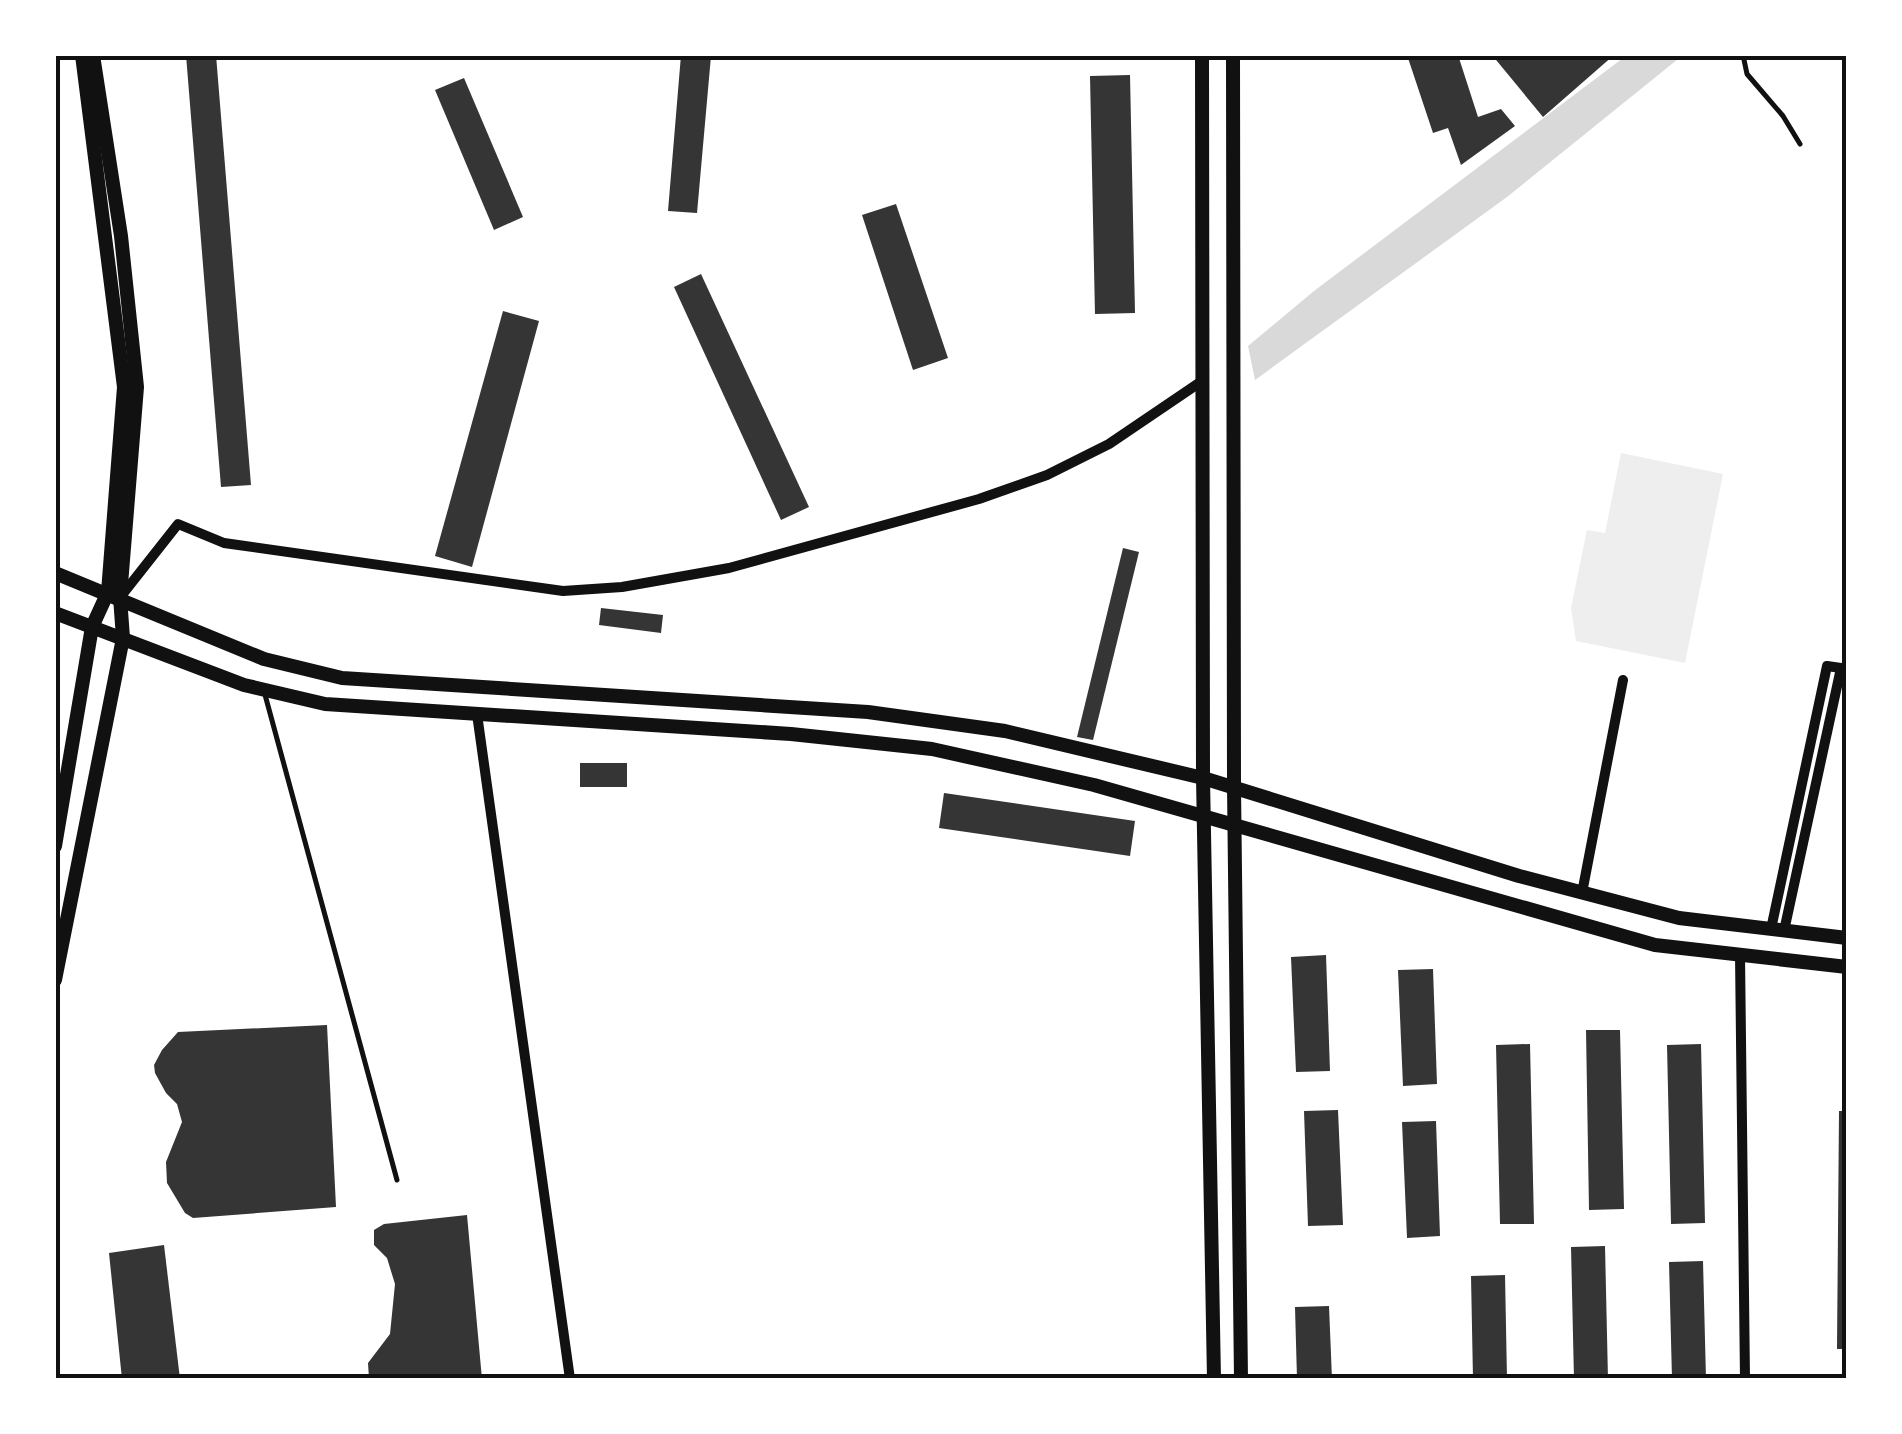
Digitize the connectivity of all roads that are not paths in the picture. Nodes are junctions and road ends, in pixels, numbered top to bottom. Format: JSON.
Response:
{"nodes":[{"id":1,"x":82,"y":55,"type":"edge"},
{"id":2,"x":94,"y":55,"type":"edge"},
{"id":3,"x":1202,"y":55,"type":"edge"},
{"id":4,"x":1233,"y":55,"type":"edge"},
{"id":5,"x":1743,"y":55,"type":"edge"},
{"id":6,"x":1800,"y":144,"type":"dead end"},
{"id":7,"x":1202,"y":380,"type":"junction"},
{"id":8,"x":55,"y":573,"type":"edge"},
{"id":9,"x":114,"y":594,"type":"junction"},
{"id":10,"x":55,"y":612,"type":"edge"},
{"id":11,"x":92,"y":627,"type":"junction"},
{"id":12,"x":123,"y":638,"type":"junction"},
{"id":13,"x":1623,"y":680,"type":"dead end"},
{"id":14,"x":264,"y":690,"type":"junction"},
{"id":15,"x":477,"y":714,"type":"junction"},
{"id":16,"x":1203,"y":778,"type":"junction"},
{"id":17,"x":1234,"y":787,"type":"junction"},
{"id":18,"x":1204,"y":816,"type":"junction"},
{"id":19,"x":1235,"y":825,"type":"junction"},
{"id":20,"x":55,"y":846,"type":"edge"},
{"id":21,"x":1582,"y":892,"type":"junction"},
{"id":22,"x":1777,"y":930,"type":"junction"},
{"id":23,"x":1847,"y":938,"type":"edge"},
{"id":24,"x":1740,"y":955,"type":"junction"},
{"id":25,"x":1847,"y":967,"type":"edge"},
{"id":26,"x":55,"y":980,"type":"edge"},
{"id":27,"x":397,"y":1180,"type":"dead end"},
{"id":28,"x":570,"y":1379,"type":"edge"},
{"id":29,"x":1214,"y":1379,"type":"edge"},
{"id":30,"x":1240,"y":1379,"type":"edge"},
{"id":31,"x":1745,"y":1379,"type":"edge"}],
"edges":[{"from":1,"to":9,"type":"main road"},
{"from":2,"to":9,"type":"main road"},
{"from":3,"to":7,"type":"main road"},
{"from":4,"to":17,"type":"main road"},
{"from":5,"to":6,"type":"lane"},
{"from":7,"to":9,"type":"street"},
{"from":7,"to":16,"type":"main road"},
{"from":8,"to":9,"type":"main road"},
{"from":9,"to":11,"type":"main road"},
{"from":9,"to":12,"type":"main road"},
{"from":9,"to":16,"type":"main road"},
{"from":10,"to":11,"type":"main road"},
{"from":11,"to":12,"type":"main road"},
{"from":11,"to":20,"type":"main road"},
{"from":12,"to":14,"type":"main road"},
{"from":12,"to":26,"type":"main road"},
{"from":13,"to":21,"type":"street"},
{"from":14,"to":15,"type":"main road"},
{"from":14,"to":27,"type":"lane"},
{"from":15,"to":18,"type":"main road"},
{"from":15,"to":28,"type":"street"},
{"from":16,"to":17,"type":"main road"},
{"from":16,"to":18,"type":"main road"},
{"from":17,"to":19,"type":"main road"},
{"from":17,"to":21,"type":"main road"},
{"from":18,"to":19,"type":"main road"},
{"from":18,"to":29,"type":"main road"},
{"from":19,"to":24,"type":"main road"},
{"from":19,"to":30,"type":"main road"},
{"from":21,"to":22,"type":"main road"},
{"from":22,"to":22,"type":"street"},
{"from":22,"to":23,"type":"main road"},
{"from":24,"to":25,"type":"main road"},
{"from":24,"to":31,"type":"street"}]}
